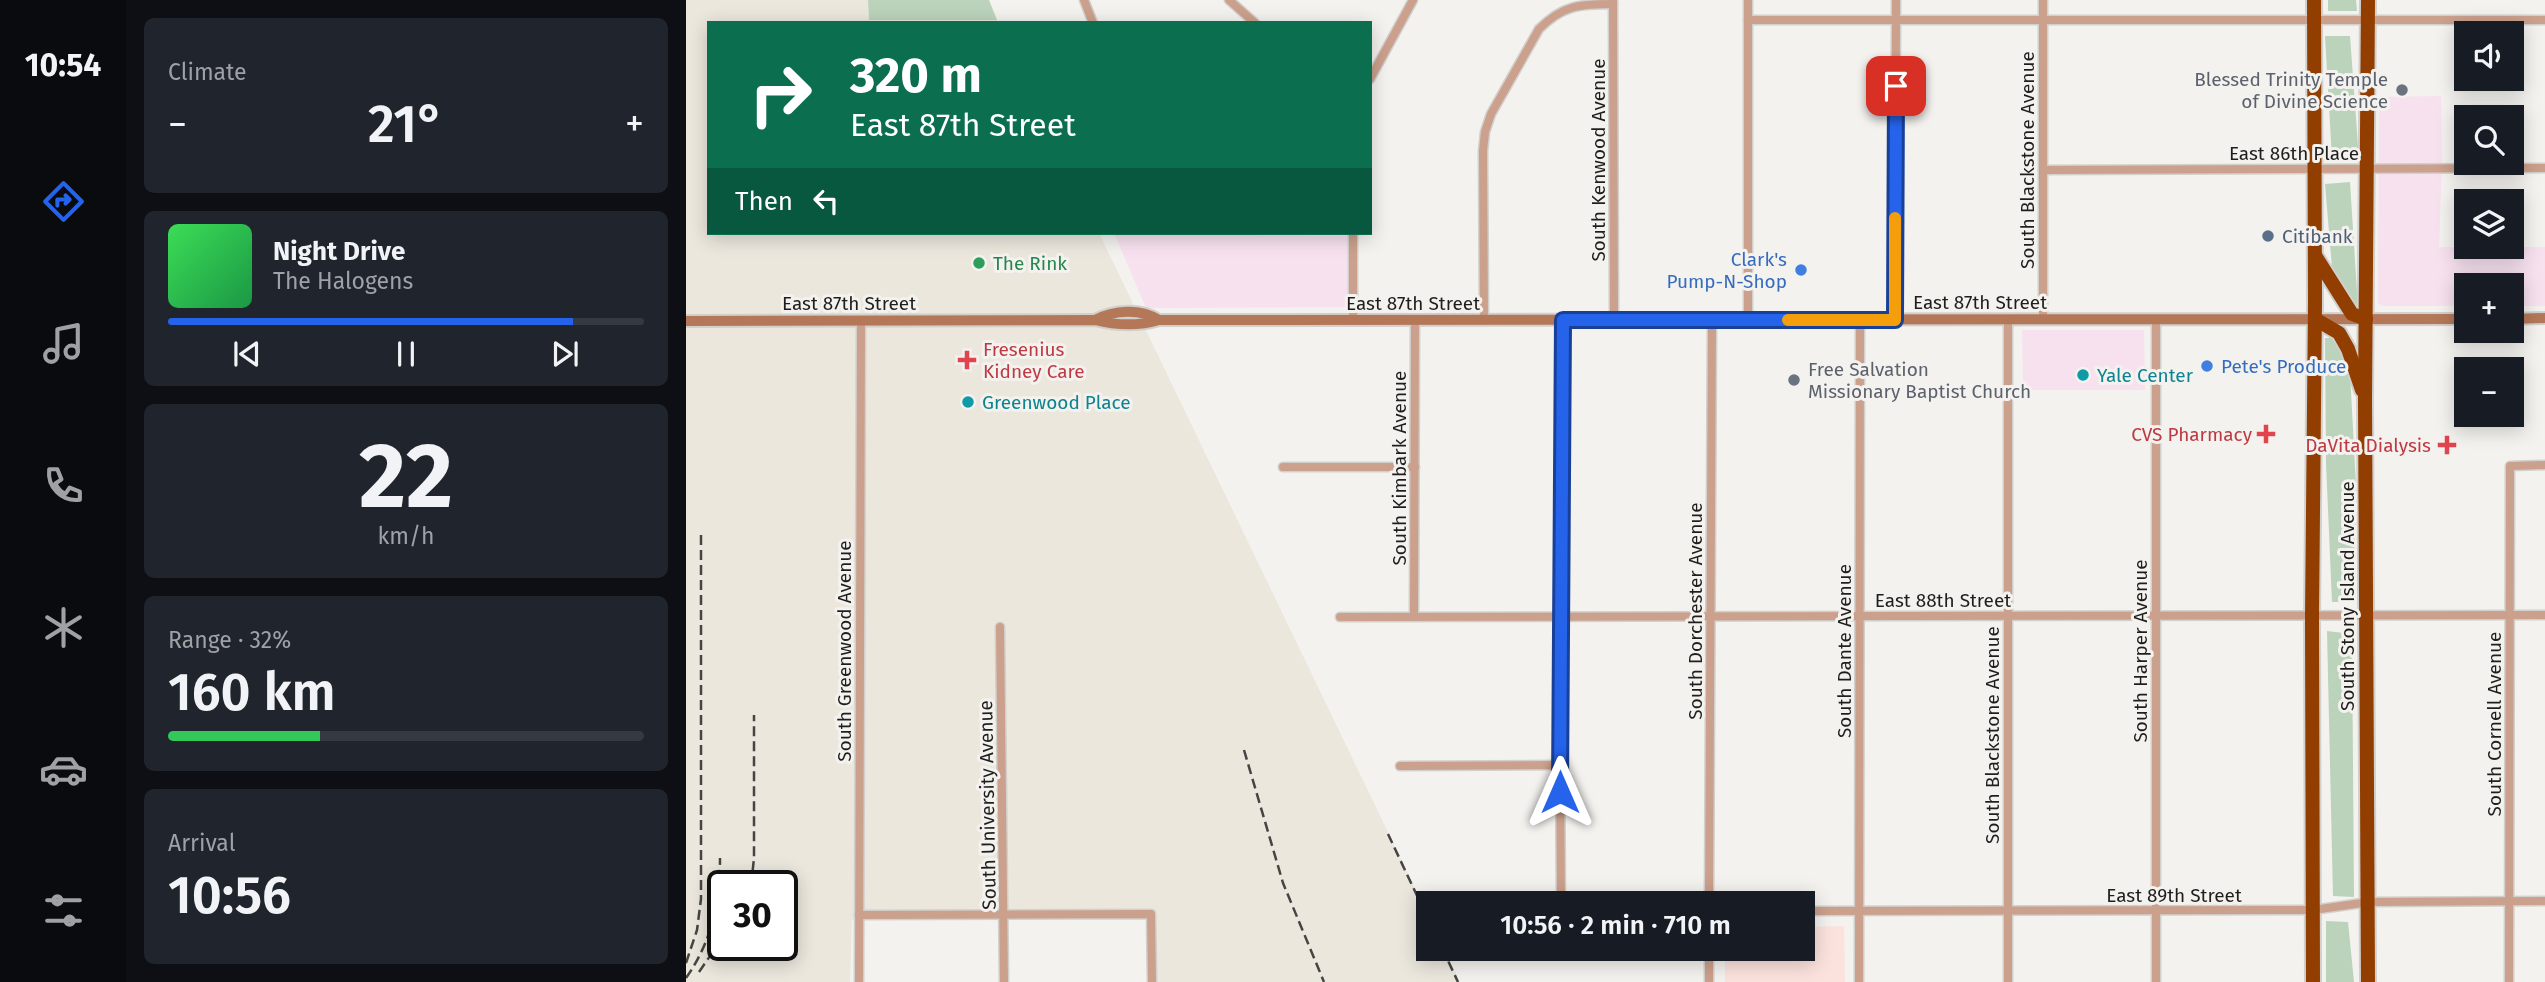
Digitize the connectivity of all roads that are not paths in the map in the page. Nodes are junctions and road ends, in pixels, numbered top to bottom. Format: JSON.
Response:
{"nodes":[{"id":1,"x":1084,"y":0,"type":"edge"},
{"id":2,"x":1229,"y":0,"type":"edge"},
{"id":3,"x":1413,"y":0,"type":"edge"},
{"id":4,"x":1748,"y":0,"type":"edge"},
{"id":5,"x":1896,"y":0,"type":"edge"},
{"id":6,"x":2043,"y":0,"type":"edge"},
{"id":7,"x":2314,"y":0,"type":"edge"},
{"id":8,"x":2368,"y":0,"type":"edge"},
{"id":9,"x":1613,"y":2,"type":"edge"},
{"id":10,"x":1748,"y":20,"type":"junction"},
{"id":11,"x":1896,"y":20,"type":"junction"},
{"id":12,"x":2043,"y":20,"type":"junction"},
{"id":13,"x":2545,"y":20,"type":"edge"},
{"id":14,"x":1092,"y":21,"type":"edge"},
{"id":15,"x":1253,"y":21,"type":"edge"},
{"id":16,"x":2314,"y":21,"type":"junction"},
{"id":17,"x":2368,"y":21,"type":"junction"},
{"id":18,"x":1372,"y":72,"type":"edge"},
{"id":19,"x":2368,"y":168,"type":"junction"},
{"id":20,"x":2545,"y":168,"type":"edge"},
{"id":21,"x":2314,"y":169,"type":"junction"},
{"id":22,"x":2043,"y":170,"type":"junction"},
{"id":23,"x":1353,"y":235,"type":"edge"},
{"id":24,"x":2315,"y":256,"type":"junction"},
{"id":25,"x":2524,"y":318,"type":"edge"},
{"id":26,"x":2545,"y":318,"type":"edge"},
{"id":27,"x":2043,"y":319,"type":"junction"},
{"id":28,"x":2156,"y":319,"type":"junction"},
{"id":29,"x":2315,"y":319,"type":"junction"},
{"id":30,"x":2367,"y":319,"type":"junction"},
{"id":31,"x":2454,"y":319,"type":"edge"},
{"id":32,"x":1353,"y":320,"type":"junction"},
{"id":33,"x":1415,"y":320,"type":"junction"},
{"id":34,"x":1484,"y":320,"type":"junction"},
{"id":35,"x":1563,"y":320,"type":"junction"},
{"id":36,"x":1614,"y":320,"type":"junction"},
{"id":37,"x":1712,"y":320,"type":"junction"},
{"id":38,"x":1748,"y":320,"type":"junction"},
{"id":39,"x":1860,"y":320,"type":"junction"},
{"id":40,"x":1895,"y":320,"type":"junction"},
{"id":41,"x":2008,"y":320,"type":"junction"},
{"id":42,"x":686,"y":321,"type":"edge"},
{"id":43,"x":861,"y":321,"type":"junction"},
{"id":44,"x":2365,"y":399,"type":"junction"},
{"id":45,"x":2545,"y":465,"type":"edge"},
{"id":46,"x":1283,"y":467,"type":"dead end"},
{"id":47,"x":1415,"y":467,"type":"junction"},
{"id":48,"x":1711,"y":615,"type":"junction"},
{"id":49,"x":2156,"y":615,"type":"junction"},
{"id":50,"x":2510,"y":615,"type":"junction"},
{"id":51,"x":2545,"y":615,"type":"edge"},
{"id":52,"x":1414,"y":616,"type":"junction"},
{"id":53,"x":1561,"y":616,"type":"junction"},
{"id":54,"x":1860,"y":616,"type":"junction"},
{"id":55,"x":2008,"y":616,"type":"junction"},
{"id":56,"x":2312,"y":616,"type":"junction"},
{"id":57,"x":2366,"y":616,"type":"junction"},
{"id":58,"x":1340,"y":617,"type":"dead end"},
{"id":59,"x":1000,"y":627,"type":"dead end"},
{"id":60,"x":1560,"y":765,"type":"junction"},
{"id":61,"x":1400,"y":766,"type":"dead end"},
{"id":62,"x":1561,"y":891,"type":"edge"},
{"id":63,"x":1709,"y":891,"type":"edge"},
{"id":64,"x":2509,"y":901,"type":"junction"},
{"id":65,"x":2545,"y":901,"type":"edge"},
{"id":66,"x":2369,"y":902,"type":"junction"},
{"id":67,"x":2155,"y":910,"type":"junction"},
{"id":68,"x":2313,"y":910,"type":"junction"},
{"id":69,"x":1815,"y":911,"type":"edge"},
{"id":70,"x":1859,"y":911,"type":"junction"},
{"id":71,"x":2008,"y":911,"type":"junction"},
{"id":72,"x":859,"y":915,"type":"junction"},
{"id":73,"x":1004,"y":915,"type":"junction"},
{"id":74,"x":1709,"y":961,"type":"edge"},
{"id":75,"x":859,"y":982,"type":"edge"},
{"id":76,"x":1004,"y":982,"type":"edge"},
{"id":77,"x":1152,"y":982,"type":"edge"},
{"id":78,"x":1709,"y":982,"type":"edge"},
{"id":79,"x":1859,"y":982,"type":"edge"},
{"id":80,"x":2008,"y":982,"type":"edge"},
{"id":81,"x":2155,"y":982,"type":"edge"},
{"id":82,"x":2313,"y":982,"type":"edge"},
{"id":83,"x":2368,"y":982,"type":"edge"},
{"id":84,"x":2509,"y":982,"type":"edge"}],
"edges":[{"from":1,"to":14,"type":"street"},
{"from":2,"to":15,"type":"street"},
{"from":3,"to":18,"type":"street"},
{"from":4,"to":10,"type":"street"},
{"from":5,"to":11,"type":"street"},
{"from":6,"to":12,"type":"street","name":"South Blackstone Avenue"},
{"from":7,"to":16,"type":"highway","name":"South Stony Island Avenue"},
{"from":8,"to":17,"type":"highway","name":"South Stony Island Avenue"},
{"from":9,"to":34,"type":"street"},
{"from":9,"to":36,"type":"street","name":"South Kenwood Avenue"},
{"from":10,"to":11,"type":"street"},
{"from":10,"to":38,"type":"street"},
{"from":11,"to":12,"type":"street"},
{"from":11,"to":40,"type":"street"},
{"from":12,"to":16,"type":"street"},
{"from":12,"to":22,"type":"street","name":"South Blackstone Avenue"},
{"from":13,"to":17,"type":"street"},
{"from":16,"to":17,"type":"street"},
{"from":16,"to":21,"type":"highway","name":"South Stony Island Avenue"},
{"from":17,"to":19,"type":"highway","name":"South Stony Island Avenue"},
{"from":19,"to":20,"type":"street","name":"East 86th Place"},
{"from":19,"to":21,"type":"street","name":"East 86th Place"},
{"from":19,"to":30,"type":"highway","name":"South Stony Island Avenue"},
{"from":21,"to":22,"type":"street","name":"East 86th Place"},
{"from":21,"to":24,"type":"highway","name":"South Stony Island Avenue"},
{"from":22,"to":27,"type":"street","name":"South Blackstone Avenue"},
{"from":23,"to":32,"type":"street"},
{"from":24,"to":29,"type":"highway","name":"South Stony Island Avenue"},
{"from":24,"to":30,"type":"highway"},
{"from":25,"to":26,"type":"main road"},
{"from":27,"to":28,"type":"main road","name":"East 87th Street"},
{"from":27,"to":41,"type":"main road","name":"East 87th Street"},
{"from":28,"to":29,"type":"main road","name":"East 87th Street"},
{"from":28,"to":49,"type":"street","name":"South Harper Avenue"},
{"from":29,"to":30,"type":"main road","name":"East 87th Street"},
{"from":29,"to":44,"type":"highway"},
{"from":29,"to":56,"type":"highway","name":"South Stony Island Avenue"},
{"from":30,"to":31,"type":"main road","name":"East 87th Street"},
{"from":30,"to":44,"type":"highway","name":"South Stony Island Avenue"},
{"from":32,"to":33,"type":"main road","name":"East 87th Street"},
{"from":32,"to":43,"type":"main road","name":"East 87th Street"},
{"from":33,"to":34,"type":"main road","name":"East 87th Street"},
{"from":33,"to":47,"type":"street","name":"South Kimbark Avenue"},
{"from":34,"to":35,"type":"main road","name":"East 87th Street"},
{"from":35,"to":36,"type":"main road","name":"East 87th Street"},
{"from":35,"to":53,"type":"street"},
{"from":36,"to":37,"type":"main road","name":"East 87th Street"},
{"from":37,"to":38,"type":"main road","name":"East 87th Street"},
{"from":37,"to":48,"type":"street","name":"South Dorchester Avenue"},
{"from":38,"to":39,"type":"main road","name":"East 87th Street"},
{"from":39,"to":40,"type":"main road","name":"East 87th Street"},
{"from":39,"to":54,"type":"street","name":"South Dante Avenue"},
{"from":40,"to":41,"type":"main road","name":"East 87th Street"},
{"from":41,"to":55,"type":"street","name":"South Blackstone Avenue"},
{"from":42,"to":43,"type":"main road","name":"East 87th Street"},
{"from":43,"to":72,"type":"street","name":"South Greenwood Avenue"},
{"from":44,"to":57,"type":"highway","name":"South Stony Island Avenue"},
{"from":45,"to":50,"type":"street","name":"South Cornell Avenue"},
{"from":46,"to":47,"type":"street"},
{"from":47,"to":52,"type":"street","name":"South Kimbark Avenue"},
{"from":48,"to":53,"type":"street","name":"East 88th Street"},
{"from":48,"to":54,"type":"street","name":"East 88th Street"},
{"from":48,"to":63,"type":"street","name":"South Dorchester Avenue"},
{"from":49,"to":55,"type":"street","name":"East 88th Street"},
{"from":49,"to":56,"type":"street","name":"East 88th Street"},
{"from":49,"to":67,"type":"street","name":"South Harper Avenue"},
{"from":50,"to":51,"type":"street","name":"East 88th Street"},
{"from":50,"to":57,"type":"street","name":"East 88th Street"},
{"from":50,"to":64,"type":"street","name":"South Cornell Avenue"},
{"from":52,"to":53,"type":"street","name":"East 88th Street"},
{"from":52,"to":58,"type":"street","name":"East 88th Street"},
{"from":53,"to":60,"type":"street"},
{"from":54,"to":55,"type":"street","name":"East 88th Street"},
{"from":54,"to":70,"type":"street","name":"South Dante Avenue"},
{"from":55,"to":71,"type":"street","name":"South Blackstone Avenue"},
{"from":56,"to":57,"type":"street","name":"East 88th Street"},
{"from":56,"to":68,"type":"highway","name":"South Stony Island Avenue"},
{"from":57,"to":66,"type":"highway","name":"South Stony Island Avenue"},
{"from":59,"to":73,"type":"street","name":"South University Avenue"},
{"from":60,"to":61,"type":"street"},
{"from":60,"to":62,"type":"street"},
{"from":64,"to":65,"type":"street","name":"East 89th Street"},
{"from":64,"to":66,"type":"street","name":"East 89th Street"},
{"from":64,"to":84,"type":"street","name":"South Cornell Avenue"},
{"from":66,"to":68,"type":"street","name":"East 89th Street"},
{"from":66,"to":83,"type":"highway","name":"South Stony Island Avenue"},
{"from":67,"to":68,"type":"street","name":"East 89th Street"},
{"from":67,"to":71,"type":"street","name":"East 89th Street"},
{"from":67,"to":81,"type":"street","name":"South Harper Avenue"},
{"from":68,"to":82,"type":"highway","name":"South Stony Island Avenue"},
{"from":69,"to":70,"type":"street","name":"East 89th Street"},
{"from":70,"to":71,"type":"street","name":"East 89th Street"},
{"from":70,"to":79,"type":"street","name":"South Dante Avenue"},
{"from":71,"to":80,"type":"street","name":"South Blackstone Avenue"},
{"from":72,"to":73,"type":"street"},
{"from":72,"to":75,"type":"street","name":"South Greenwood Avenue"},
{"from":73,"to":76,"type":"street","name":"South University Avenue"},
{"from":73,"to":77,"type":"street"},
{"from":74,"to":78,"type":"street"}]}
